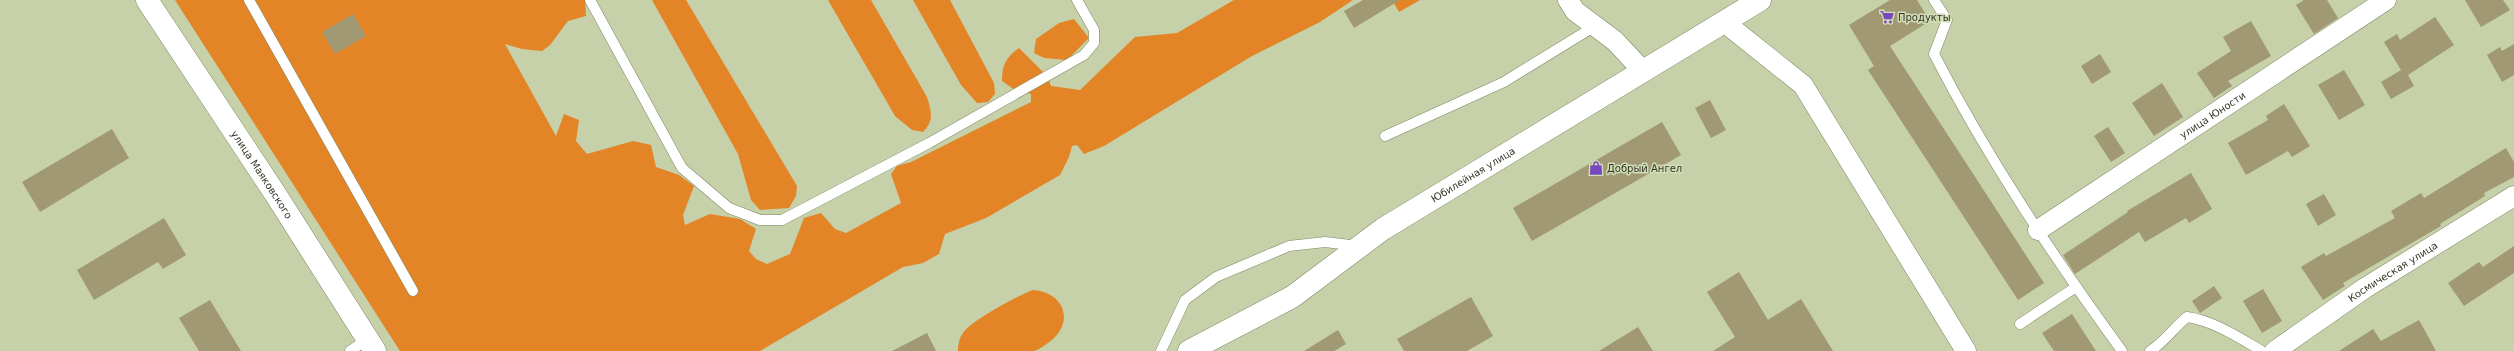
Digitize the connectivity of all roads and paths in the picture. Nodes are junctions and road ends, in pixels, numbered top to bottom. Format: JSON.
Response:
{"nodes":[{"id":1,"x":147,"y":0,"type":"edge"},
{"id":2,"x":249,"y":0,"type":"edge"},
{"id":3,"x":590,"y":0,"type":"edge"},
{"id":4,"x":1077,"y":0,"type":"edge"},
{"id":5,"x":1568,"y":0,"type":"edge"},
{"id":6,"x":1760,"y":0,"type":"edge"},
{"id":7,"x":1934,"y":0,"type":"edge"},
{"id":8,"x":2386,"y":0,"type":"edge"},
{"id":9,"x":1724,"y":22,"type":"junction"},
{"id":10,"x":1595,"y":26,"type":"junction"},
{"id":11,"x":1643,"y":71,"type":"junction"},
{"id":12,"x":1386,"y":136,"type":"dead end"},
{"id":13,"x":2514,"y":196,"type":"edge"},
{"id":14,"x":2038,"y":230,"type":"junction"},
{"id":15,"x":1361,"y":246,"type":"junction"},
{"id":16,"x":2076,"y":287,"type":"junction"},
{"id":17,"x":413,"y":291,"type":"dead end"},
{"id":18,"x":2020,"y":324,"type":"dead end"},
{"id":19,"x":364,"y":347,"type":"edge"},
{"id":20,"x":1161,"y":351,"type":"edge"},
{"id":21,"x":1189,"y":351,"type":"edge"},
{"id":22,"x":1966,"y":351,"type":"edge"},
{"id":23,"x":2122,"y":351,"type":"edge"},
{"id":24,"x":2150,"y":351,"type":"edge"},
{"id":25,"x":2262,"y":351,"type":"edge"},
{"id":26,"x":2275,"y":351,"type":"edge"}],
"edges":[{"from":1,"to":19,"type":"street","name":"улица Маяковского"},
{"from":2,"to":17,"type":"lane"},
{"from":3,"to":4,"type":"lane"},
{"from":5,"to":10,"type":"street"},
{"from":6,"to":9,"type":"street","name":"Юбилейная улица"},
{"from":7,"to":14,"type":"lane"},
{"from":8,"to":14,"type":"street","name":"улица Юности"},
{"from":9,"to":11,"type":"street","name":"Юбилейная улица"},
{"from":9,"to":22,"type":"street"},
{"from":10,"to":11,"type":"street"},
{"from":10,"to":12,"type":"lane"},
{"from":11,"to":15,"type":"street","name":"Юбилейная улица"},
{"from":13,"to":26,"type":"street","name":"Космическая улица"},
{"from":14,"to":16,"type":"lane"},
{"from":15,"to":20,"type":"lane"},
{"from":15,"to":21,"type":"street","name":"Юбилейная улица"},
{"from":16,"to":18,"type":"lane"},
{"from":16,"to":23,"type":"lane"},
{"from":24,"to":25,"type":"lane"}]}
